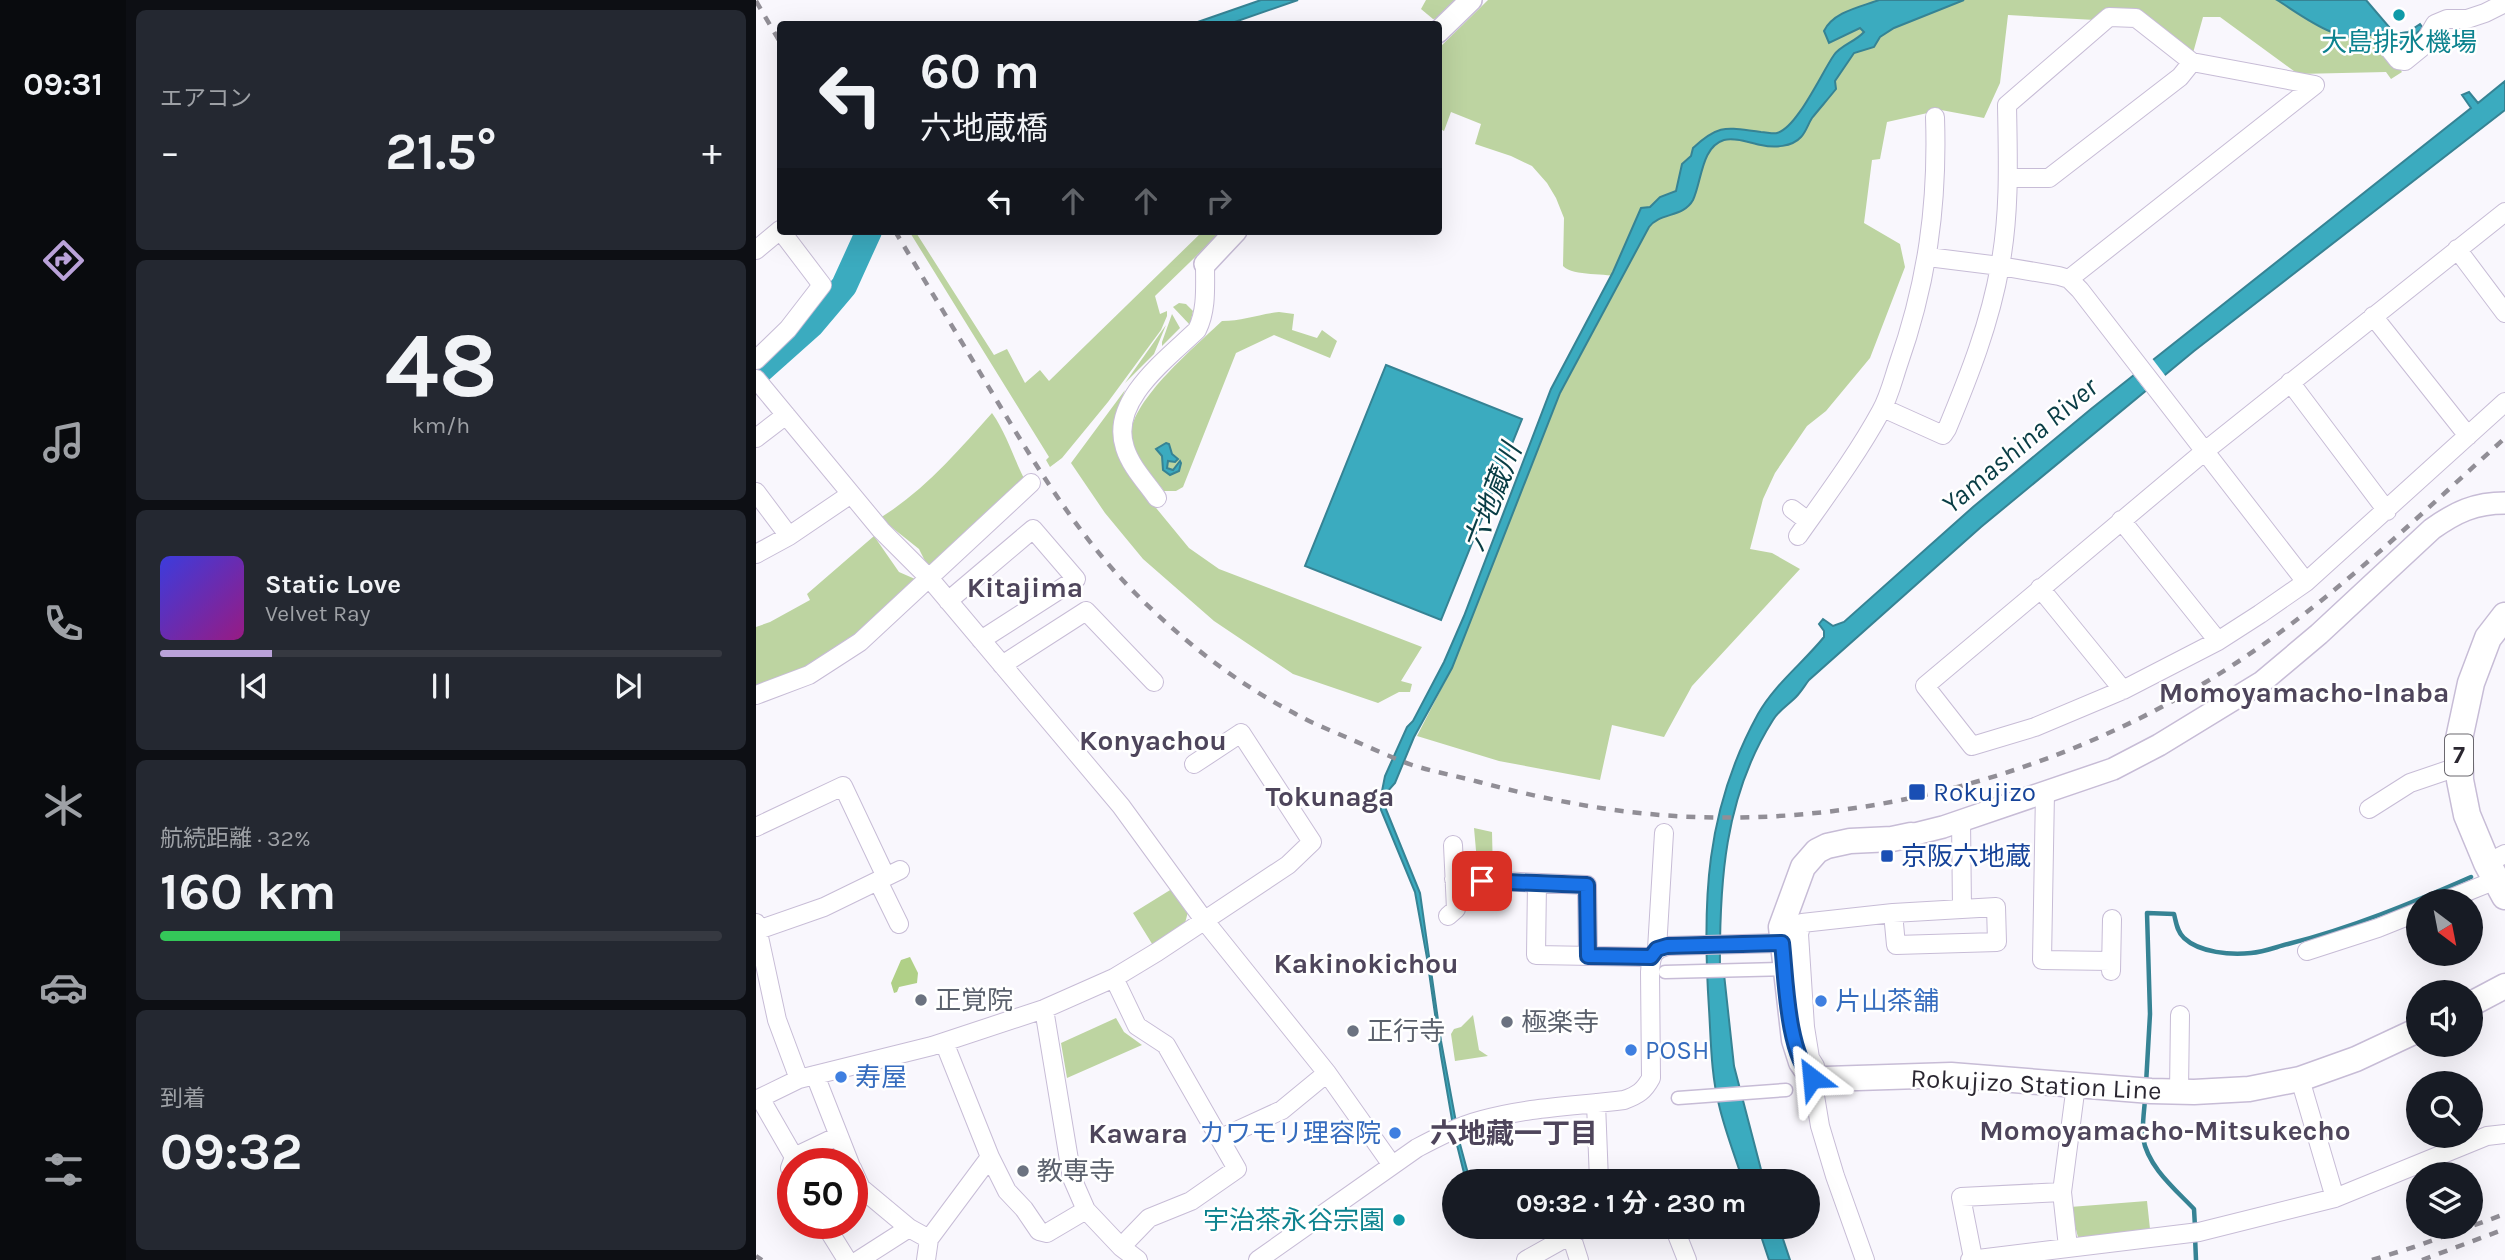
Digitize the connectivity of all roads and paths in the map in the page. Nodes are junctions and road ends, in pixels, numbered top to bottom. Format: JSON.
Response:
{"nodes":[{"id":1,"x":1471,"y":0,"type":"edge"},
{"id":2,"x":2505,"y":3,"type":"edge"},
{"id":3,"x":1442,"y":28,"type":"edge"},
{"id":4,"x":2386,"y":45,"type":"dead end"},
{"id":5,"x":2192,"y":62,"type":"junction"},
{"id":6,"x":1935,"y":117,"type":"dead end"},
{"id":7,"x":2009,"y":178,"type":"junction"},
{"id":8,"x":2505,"y":212,"type":"edge"},
{"id":9,"x":777,"y":233,"type":"edge"},
{"id":10,"x":785,"y":235,"type":"edge"},
{"id":11,"x":1232,"y":235,"type":"edge"},
{"id":12,"x":2457,"y":249,"type":"junction"},
{"id":13,"x":756,"y":250,"type":"edge"},
{"id":14,"x":1928,"y":257,"type":"junction"},
{"id":15,"x":1205,"y":264,"type":"joint"},
{"id":16,"x":2000,"y":266,"type":"junction"},
{"id":17,"x":2069,"y":279,"type":"junction"},
{"id":18,"x":2505,"y":313,"type":"edge"},
{"id":19,"x":2372,"y":316,"type":"junction"},
{"id":20,"x":756,"y":360,"type":"edge"},
{"id":21,"x":758,"y":381,"type":"edge"},
{"id":22,"x":2290,"y":382,"type":"junction"},
{"id":23,"x":2505,"y":402,"type":"edge"},
{"id":24,"x":1883,"y":408,"type":"junction"},
{"id":25,"x":786,"y":415,"type":"junction"},
{"id":26,"x":2468,"y":436,"type":"junction"},
{"id":27,"x":756,"y":438,"type":"edge"},
{"id":28,"x":2204,"y":451,"type":"junction"},
{"id":29,"x":1031,"y":483,"type":"dead end"},
{"id":30,"x":756,"y":492,"type":"edge"},
{"id":31,"x":851,"y":494,"type":"junction"},
{"id":32,"x":1157,"y":498,"type":"dead end"},
{"id":33,"x":2505,"y":503,"type":"edge"},
{"id":34,"x":1792,"y":509,"type":"dead end"},
{"id":35,"x":2387,"y":511,"type":"junction"},
{"id":36,"x":2121,"y":520,"type":"junction"},
{"id":37,"x":789,"y":536,"type":"junction"},
{"id":38,"x":756,"y":554,"type":"edge"},
{"id":39,"x":930,"y":579,"type":"junction"},
{"id":40,"x":2306,"y":582,"type":"junction"},
{"id":41,"x":2040,"y":588,"type":"junction"},
{"id":42,"x":948,"y":601,"type":"junction"},
{"id":43,"x":2505,"y":616,"type":"edge"},
{"id":44,"x":981,"y":640,"type":"junction"},
{"id":45,"x":2218,"y":640,"type":"junction"},
{"id":46,"x":1002,"y":665,"type":"junction"},
{"id":47,"x":1154,"y":682,"type":"dead end"},
{"id":48,"x":2123,"y":690,"type":"junction"},
{"id":49,"x":756,"y":695,"type":"edge"},
{"id":50,"x":1194,"y":764,"type":"dead end"},
{"id":51,"x":2459,"y":766,"type":"junction"},
{"id":52,"x":2045,"y":792,"type":"junction"},
{"id":53,"x":2369,"y":809,"type":"dead end"},
{"id":54,"x":1961,"y":820,"type":"junction"},
{"id":55,"x":756,"y":827,"type":"edge"},
{"id":56,"x":1664,"y":834,"type":"dead end"},
{"id":57,"x":1912,"y":835,"type":"joint"},
{"id":58,"x":1453,"y":845,"type":"dead end"},
{"id":59,"x":2498,"y":873,"type":"edge"},
{"id":60,"x":888,"y":876,"type":"junction"},
{"id":61,"x":1454,"y":879,"type":"junction"},
{"id":62,"x":1536,"y":883,"type":"junction"},
{"id":63,"x":2467,"y":889,"type":"edge"},
{"id":64,"x":1962,"y":909,"type":"junction"},
{"id":65,"x":1893,"y":913,"type":"junction"},
{"id":66,"x":1448,"y":916,"type":"dead end"},
{"id":67,"x":2406,"y":917,"type":"edge"},
{"id":68,"x":2112,"y":919,"type":"dead end"},
{"id":69,"x":1205,"y":920,"type":"junction"},
{"id":70,"x":899,"y":924,"type":"dead end"},
{"id":71,"x":757,"y":927,"type":"edge"},
{"id":72,"x":1774,"y":943,"type":"junction"},
{"id":73,"x":1658,"y":950,"type":"junction"},
{"id":74,"x":2307,"y":951,"type":"dead end"},
{"id":75,"x":1588,"y":956,"type":"junction"},
{"id":76,"x":1775,"y":969,"type":"junction"},
{"id":77,"x":1665,"y":971,"type":"dead end"},
{"id":78,"x":1114,"y":978,"type":"junction"},
{"id":79,"x":2505,"y":986,"type":"edge"},
{"id":80,"x":2483,"y":998,"type":"edge"},
{"id":81,"x":1044,"y":1009,"type":"junction"},
{"id":82,"x":2180,"y":1015,"type":"dead end"},
{"id":83,"x":2406,"y":1036,"type":"edge"},
{"id":84,"x":944,"y":1042,"type":"junction"},
{"id":85,"x":1326,"y":1073,"type":"junction"},
{"id":86,"x":807,"y":1077,"type":"junction"},
{"id":87,"x":1812,"y":1078,"type":"junction"},
{"id":88,"x":2300,"y":1079,"type":"junction"},
{"id":89,"x":2076,"y":1085,"type":"junction"},
{"id":90,"x":1783,"y":1090,"type":"dead end"},
{"id":91,"x":2179,"y":1092,"type":"junction"},
{"id":92,"x":1680,"y":1098,"type":"dead end"},
{"id":93,"x":758,"y":1099,"type":"edge"},
{"id":94,"x":1596,"y":1103,"type":"junction"},
{"id":95,"x":2505,"y":1134,"type":"edge"},
{"id":96,"x":838,"y":1136,"type":"junction"},
{"id":97,"x":1221,"y":1138,"type":"junction"},
{"id":98,"x":784,"y":1148,"type":"edge"},
{"id":99,"x":819,"y":1148,"type":"edge"},
{"id":100,"x":843,"y":1148,"type":"edge"},
{"id":101,"x":990,"y":1157,"type":"junction"},
{"id":102,"x":1392,"y":1165,"type":"junction"},
{"id":103,"x":1599,"y":1169,"type":"edge"},
{"id":104,"x":2062,"y":1192,"type":"junction"},
{"id":105,"x":868,"y":1194,"type":"edge"},
{"id":106,"x":2335,"y":1198,"type":"junction"},
{"id":107,"x":1086,"y":1210,"type":"junction"},
{"id":108,"x":909,"y":1228,"type":"junction"},
{"id":109,"x":834,"y":1239,"type":"edge"},
{"id":110,"x":929,"y":1239,"type":"junction"},
{"id":111,"x":1563,"y":1239,"type":"edge"},
{"id":112,"x":1578,"y":1239,"type":"edge"},
{"id":113,"x":1679,"y":1239,"type":"edge"},
{"id":114,"x":1121,"y":1247,"type":"junction"},
{"id":115,"x":2068,"y":1247,"type":"junction"},
{"id":116,"x":1972,"y":1259,"type":"edge"},
{"id":117,"x":847,"y":1260,"type":"edge"},
{"id":118,"x":859,"y":1260,"type":"edge"},
{"id":119,"x":926,"y":1260,"type":"edge"},
{"id":120,"x":1138,"y":1260,"type":"edge"},
{"id":121,"x":1258,"y":1260,"type":"edge"},
{"id":122,"x":1525,"y":1260,"type":"edge"},
{"id":123,"x":1579,"y":1260,"type":"edge"},
{"id":124,"x":1687,"y":1260,"type":"edge"},
{"id":125,"x":1865,"y":1260,"type":"edge"}],
"edges":[{"from":1,"to":3,"type":"street"},
{"from":2,"to":4,"type":"street"},
{"from":5,"to":7,"type":"street"},
{"from":5,"to":7,"type":"street"},
{"from":5,"to":17,"type":"street"},
{"from":6,"to":14,"type":"street"},
{"from":7,"to":16,"type":"street"},
{"from":8,"to":12,"type":"street"},
{"from":9,"to":13,"type":"street"},
{"from":10,"to":20,"type":"street"},
{"from":11,"to":15,"type":"street"},
{"from":12,"to":18,"type":"street"},
{"from":12,"to":19,"type":"street"},
{"from":14,"to":16,"type":"street"},
{"from":14,"to":24,"type":"street"},
{"from":15,"to":32,"type":"street"},
{"from":16,"to":17,"type":"street"},
{"from":16,"to":24,"type":"street"},
{"from":17,"to":28,"type":"street"},
{"from":19,"to":22,"type":"street"},
{"from":19,"to":26,"type":"street"},
{"from":21,"to":25,"type":"street"},
{"from":22,"to":28,"type":"street"},
{"from":22,"to":35,"type":"street"},
{"from":23,"to":26,"type":"street"},
{"from":24,"to":34,"type":"street"},
{"from":25,"to":27,"type":"street"},
{"from":25,"to":31,"type":"street"},
{"from":26,"to":35,"type":"street"},
{"from":28,"to":36,"type":"street"},
{"from":28,"to":40,"type":"street"},
{"from":29,"to":39,"type":"street"},
{"from":30,"to":37,"type":"street"},
{"from":31,"to":37,"type":"street"},
{"from":31,"to":39,"type":"street"},
{"from":33,"to":52,"type":"street"},
{"from":35,"to":40,"type":"street"},
{"from":36,"to":41,"type":"street"},
{"from":36,"to":45,"type":"street"},
{"from":37,"to":38,"type":"street"},
{"from":39,"to":42,"type":"street"},
{"from":39,"to":49,"type":"street"},
{"from":40,"to":45,"type":"street"},
{"from":41,"to":48,"type":"street"},
{"from":41,"to":48,"type":"street"},
{"from":42,"to":44,"type":"street"},
{"from":42,"to":44,"type":"street"},
{"from":43,"to":51,"type":"main road","number":"7"},
{"from":44,"to":46,"type":"street"},
{"from":45,"to":48,"type":"street"},
{"from":46,"to":47,"type":"street"},
{"from":46,"to":69,"type":"street"},
{"from":50,"to":69,"type":"street"},
{"from":51,"to":53,"type":"street"},
{"from":51,"to":59,"type":"main road","number":"7"},
{"from":52,"to":54,"type":"street"},
{"from":52,"to":68,"type":"street"},
{"from":54,"to":57,"type":"street"},
{"from":54,"to":64,"type":"street"},
{"from":55,"to":60,"type":"street"},
{"from":56,"to":73,"type":"street"},
{"from":57,"to":72,"type":"main road"},
{"from":58,"to":61,"type":"street"},
{"from":59,"to":63,"type":"street"},
{"from":60,"to":70,"type":"street"},
{"from":60,"to":71,"type":"street"},
{"from":61,"to":62,"type":"street"},
{"from":61,"to":66,"type":"street"},
{"from":62,"to":75,"type":"street"},
{"from":62,"to":75,"type":"street"},
{"from":64,"to":65,"type":"street"},
{"from":64,"to":65,"type":"street"},
{"from":65,"to":87,"type":"street"},
{"from":67,"to":74,"type":"street"},
{"from":69,"to":78,"type":"street"},
{"from":69,"to":85,"type":"street"},
{"from":71,"to":86,"type":"street"},
{"from":72,"to":73,"type":"street"},
{"from":72,"to":76,"type":"main road"},
{"from":73,"to":75,"type":"street"},
{"from":73,"to":94,"type":"street"},
{"from":76,"to":77,"type":"street"},
{"from":76,"to":87,"type":"main road"},
{"from":78,"to":81,"type":"street"},
{"from":78,"to":97,"type":"street"},
{"from":79,"to":80,"type":"main road"},
{"from":81,"to":84,"type":"street"},
{"from":81,"to":107,"type":"street"},
{"from":82,"to":91,"type":"street"},
{"from":83,"to":88,"type":"main road","name":"Rokujizo Station Line"},
{"from":84,"to":86,"type":"street"},
{"from":84,"to":101,"type":"street"},
{"from":85,"to":97,"type":"street"},
{"from":85,"to":102,"type":"street"},
{"from":86,"to":93,"type":"street"},
{"from":86,"to":96,"type":"street"},
{"from":87,"to":89,"type":"main road","name":"Rokujizo Station Line"},
{"from":87,"to":125,"type":"street"},
{"from":88,"to":91,"type":"main road","name":"Rokujizo Station Line"},
{"from":88,"to":106,"type":"street"},
{"from":89,"to":91,"type":"main road","name":"Rokujizo Station Line"},
{"from":89,"to":104,"type":"street"},
{"from":90,"to":92,"type":"street"},
{"from":93,"to":98,"type":"street"},
{"from":94,"to":102,"type":"street"},
{"from":94,"to":103,"type":"street"},
{"from":95,"to":106,"type":"street"},
{"from":96,"to":99,"type":"street"},
{"from":96,"to":100,"type":"street"},
{"from":97,"to":114,"type":"street"},
{"from":101,"to":107,"type":"street"},
{"from":101,"to":110,"type":"street"},
{"from":102,"to":121,"type":"street"},
{"from":104,"to":115,"type":"street"},
{"from":104,"to":116,"type":"street"},
{"from":105,"to":108,"type":"street"},
{"from":106,"to":115,"type":"street"},
{"from":107,"to":114,"type":"street"},
{"from":108,"to":110,"type":"street"},
{"from":108,"to":118,"type":"street"},
{"from":109,"to":117,"type":"street"},
{"from":110,"to":119,"type":"street"},
{"from":111,"to":122,"type":"street"},
{"from":112,"to":123,"type":"street"},
{"from":113,"to":124,"type":"street"},
{"from":114,"to":120,"type":"street"},
{"from":115,"to":116,"type":"street"}]}
